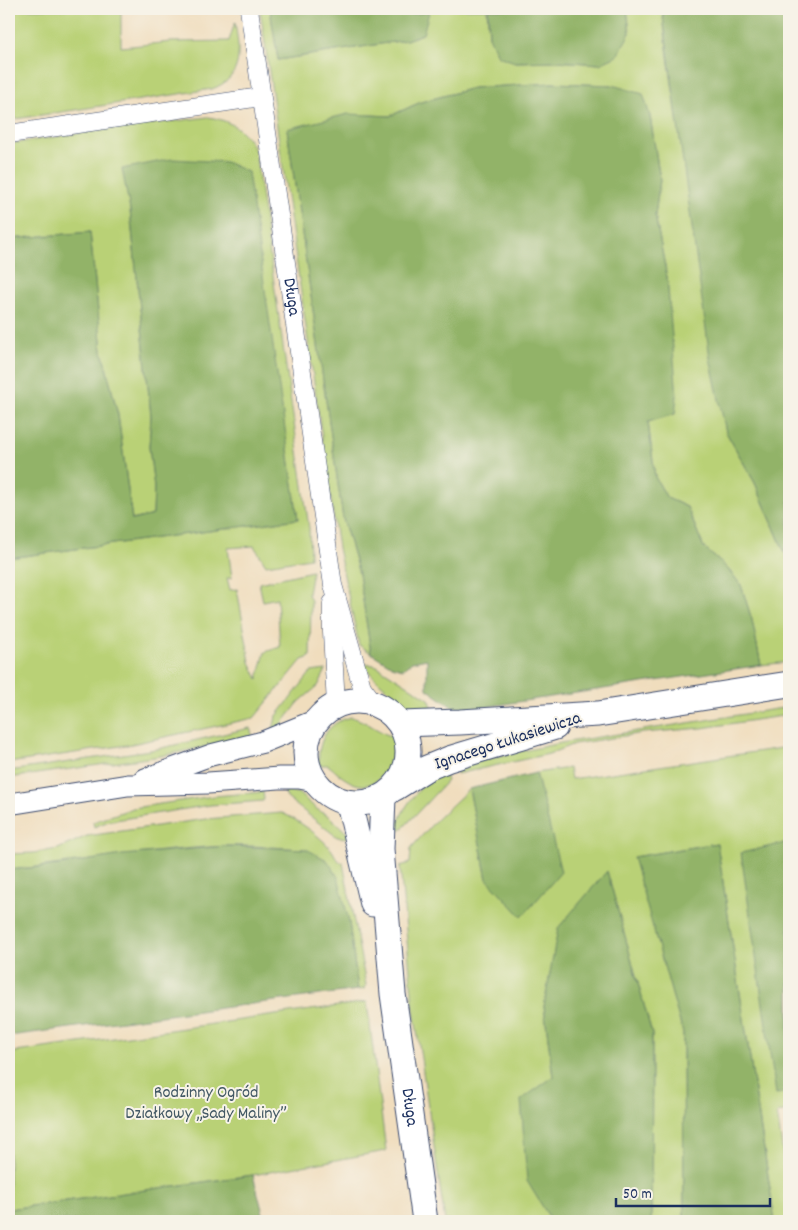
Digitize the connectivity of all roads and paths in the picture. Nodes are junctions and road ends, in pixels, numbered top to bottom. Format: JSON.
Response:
{"nodes":[{"id":1,"x":249,"y":9,"type":"edge"},
{"id":2,"x":261,"y":97,"type":"junction"},
{"id":3,"x":9,"y":134,"type":"edge"},
{"id":4,"x":333,"y":585,"type":"junction"},
{"id":5,"x":789,"y":684,"type":"edge"},
{"id":6,"x":374,"y":703,"type":"junction"},
{"id":7,"x":326,"y":713,"type":"junction"},
{"id":8,"x":598,"y":714,"type":"junction"},
{"id":9,"x":400,"y":724,"type":"junction"},
{"id":10,"x":315,"y":781,"type":"junction"},
{"id":11,"x":128,"y":785,"type":"junction"},
{"id":12,"x":388,"y":794,"type":"junction"},
{"id":13,"x":349,"y":803,"type":"junction"},
{"id":14,"x":9,"y":804,"type":"edge"},
{"id":15,"x":393,"y":994,"type":"junction"},
{"id":16,"x":425,"y":1221,"type":"edge"}],
"edges":[{"from":1,"to":2,"type":"street","name":"Długa"},
{"from":2,"to":3,"type":"street"},
{"from":2,"to":4,"type":"street","name":"Długa"},
{"from":4,"to":6,"type":"street"},
{"from":4,"to":7,"type":"street"},
{"from":5,"to":8,"type":"main road","name":"Ignacego Łukasiewicza"},
{"from":6,"to":7,"type":"main road"},
{"from":6,"to":9,"type":"main road"},
{"from":7,"to":10,"type":"main road"},
{"from":7,"to":11,"type":"street"},
{"from":8,"to":9,"type":"main road","name":"Ignacego Łukasiewicza"},
{"from":8,"to":12,"type":"main road","name":"Ignacego Łukasiewicza"},
{"from":9,"to":12,"type":"main road"},
{"from":10,"to":11,"type":"street"},
{"from":10,"to":13,"type":"main road"},
{"from":11,"to":14,"type":"street"},
{"from":12,"to":13,"type":"main road"},
{"from":12,"to":15,"type":"main road","name":"Długa"},
{"from":13,"to":15,"type":"main road","name":"Długa"},
{"from":15,"to":16,"type":"main road","name":"Długa"}]}
